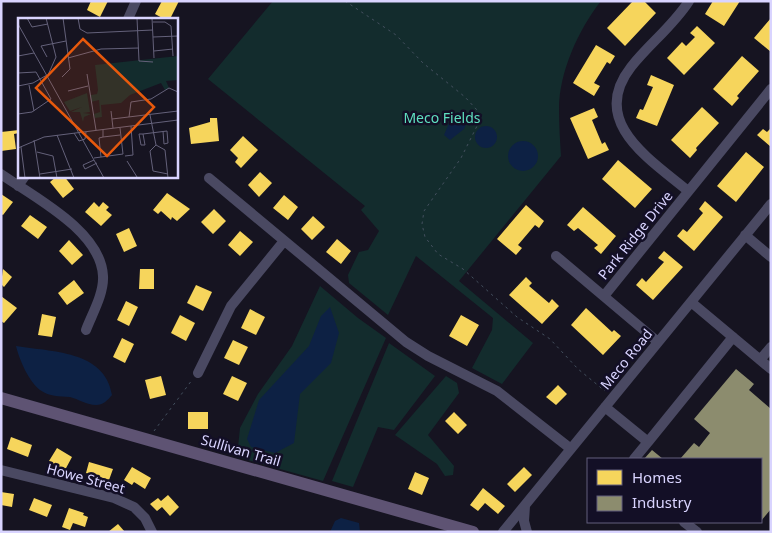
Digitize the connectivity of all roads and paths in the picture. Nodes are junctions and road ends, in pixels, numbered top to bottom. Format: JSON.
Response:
{"nodes":[{"id":1,"x":136,"y":1,"type":"edge"},
{"id":2,"x":345,"y":1,"type":"edge"},
{"id":3,"x":689,"y":1,"type":"edge"},
{"id":4,"x":128,"y":18,"type":"edge"},
{"id":5,"x":771,"y":89,"type":"edge"},
{"id":6,"x":1,"y":174,"type":"edge"},
{"id":7,"x":24,"y":178,"type":"edge"},
{"id":8,"x":209,"y":178,"type":"dead end"},
{"id":9,"x":18,"y":186,"type":"junction"},
{"id":10,"x":688,"y":191,"type":"junction"},
{"id":11,"x":771,"y":204,"type":"edge"},
{"id":12,"x":745,"y":235,"type":"junction"},
{"id":13,"x":284,"y":241,"type":"junction"},
{"id":14,"x":556,"y":256,"type":"dead end"},
{"id":15,"x":771,"y":257,"type":"edge"},
{"id":16,"x":604,"y":296,"type":"junction"},
{"id":17,"x":691,"y":302,"type":"junction"},
{"id":18,"x":86,"y":330,"type":"dead end"},
{"id":19,"x":733,"y":337,"type":"junction"},
{"id":20,"x":658,"y":342,"type":"junction"},
{"id":21,"x":771,"y":347,"type":"edge"},
{"id":22,"x":760,"y":360,"type":"junction"},
{"id":23,"x":771,"y":369,"type":"edge"},
{"id":24,"x":198,"y":373,"type":"joint"},
{"id":25,"x":1,"y":398,"type":"edge"},
{"id":26,"x":613,"y":398,"type":"junction"},
{"id":27,"x":605,"y":407,"type":"junction"},
{"id":28,"x":148,"y":439,"type":"junction"},
{"id":29,"x":648,"y":442,"type":"junction"},
{"id":30,"x":570,"y":449,"type":"junction"},
{"id":31,"x":635,"y":458,"type":"edge"},
{"id":32,"x":1,"y":470,"type":"edge"},
{"id":33,"x":525,"y":506,"type":"junction"},
{"id":34,"x":685,"y":523,"type":"edge"},
{"id":35,"x":152,"y":532,"type":"edge"},
{"id":36,"x":473,"y":532,"type":"edge"},
{"id":37,"x":503,"y":532,"type":"edge"},
{"id":38,"x":527,"y":532,"type":"edge"},
{"id":39,"x":697,"y":532,"type":"edge"}],
"edges":[{"from":1,"to":4,"type":"street"},
{"from":2,"to":26,"type":"path"},
{"from":3,"to":10,"type":"street","name":"Park Ridge Drive"},
{"from":5,"to":10,"type":"street","name":"Park Ridge Drive"},
{"from":6,"to":9,"type":"street"},
{"from":7,"to":9,"type":"street"},
{"from":8,"to":13,"type":"street"},
{"from":9,"to":18,"type":"street"},
{"from":10,"to":16,"type":"street","name":"Park Ridge Drive"},
{"from":11,"to":12,"type":"street","name":"Meco Road"},
{"from":12,"to":15,"type":"street"},
{"from":12,"to":17,"type":"street","name":"Meco Road"},
{"from":13,"to":24,"type":"street"},
{"from":13,"to":30,"type":"street"},
{"from":14,"to":16,"type":"street"},
{"from":16,"to":20,"type":"street"},
{"from":17,"to":19,"type":"street"},
{"from":17,"to":20,"type":"street","name":"Meco Road"},
{"from":19,"to":22,"type":"street"},
{"from":19,"to":29,"type":"street"},
{"from":20,"to":26,"type":"street","name":"Meco Road"},
{"from":21,"to":22,"type":"street"},
{"from":22,"to":23,"type":"street"},
{"from":24,"to":28,"type":"path"},
{"from":25,"to":28,"type":"main road","name":"Sullivan Trail"},
{"from":26,"to":27,"type":"street","name":"Meco Road"},
{"from":27,"to":29,"type":"street"},
{"from":27,"to":30,"type":"street","name":"Meco Road"},
{"from":28,"to":36,"type":"main road","name":"Sullivan Trail"},
{"from":29,"to":31,"type":"street"},
{"from":30,"to":33,"type":"street","name":"Meco Road"},
{"from":32,"to":35,"type":"street","name":"Howe Street"},
{"from":33,"to":37,"type":"street","name":"Meco Road"},
{"from":33,"to":38,"type":"street"},
{"from":34,"to":39,"type":"street"}]}
